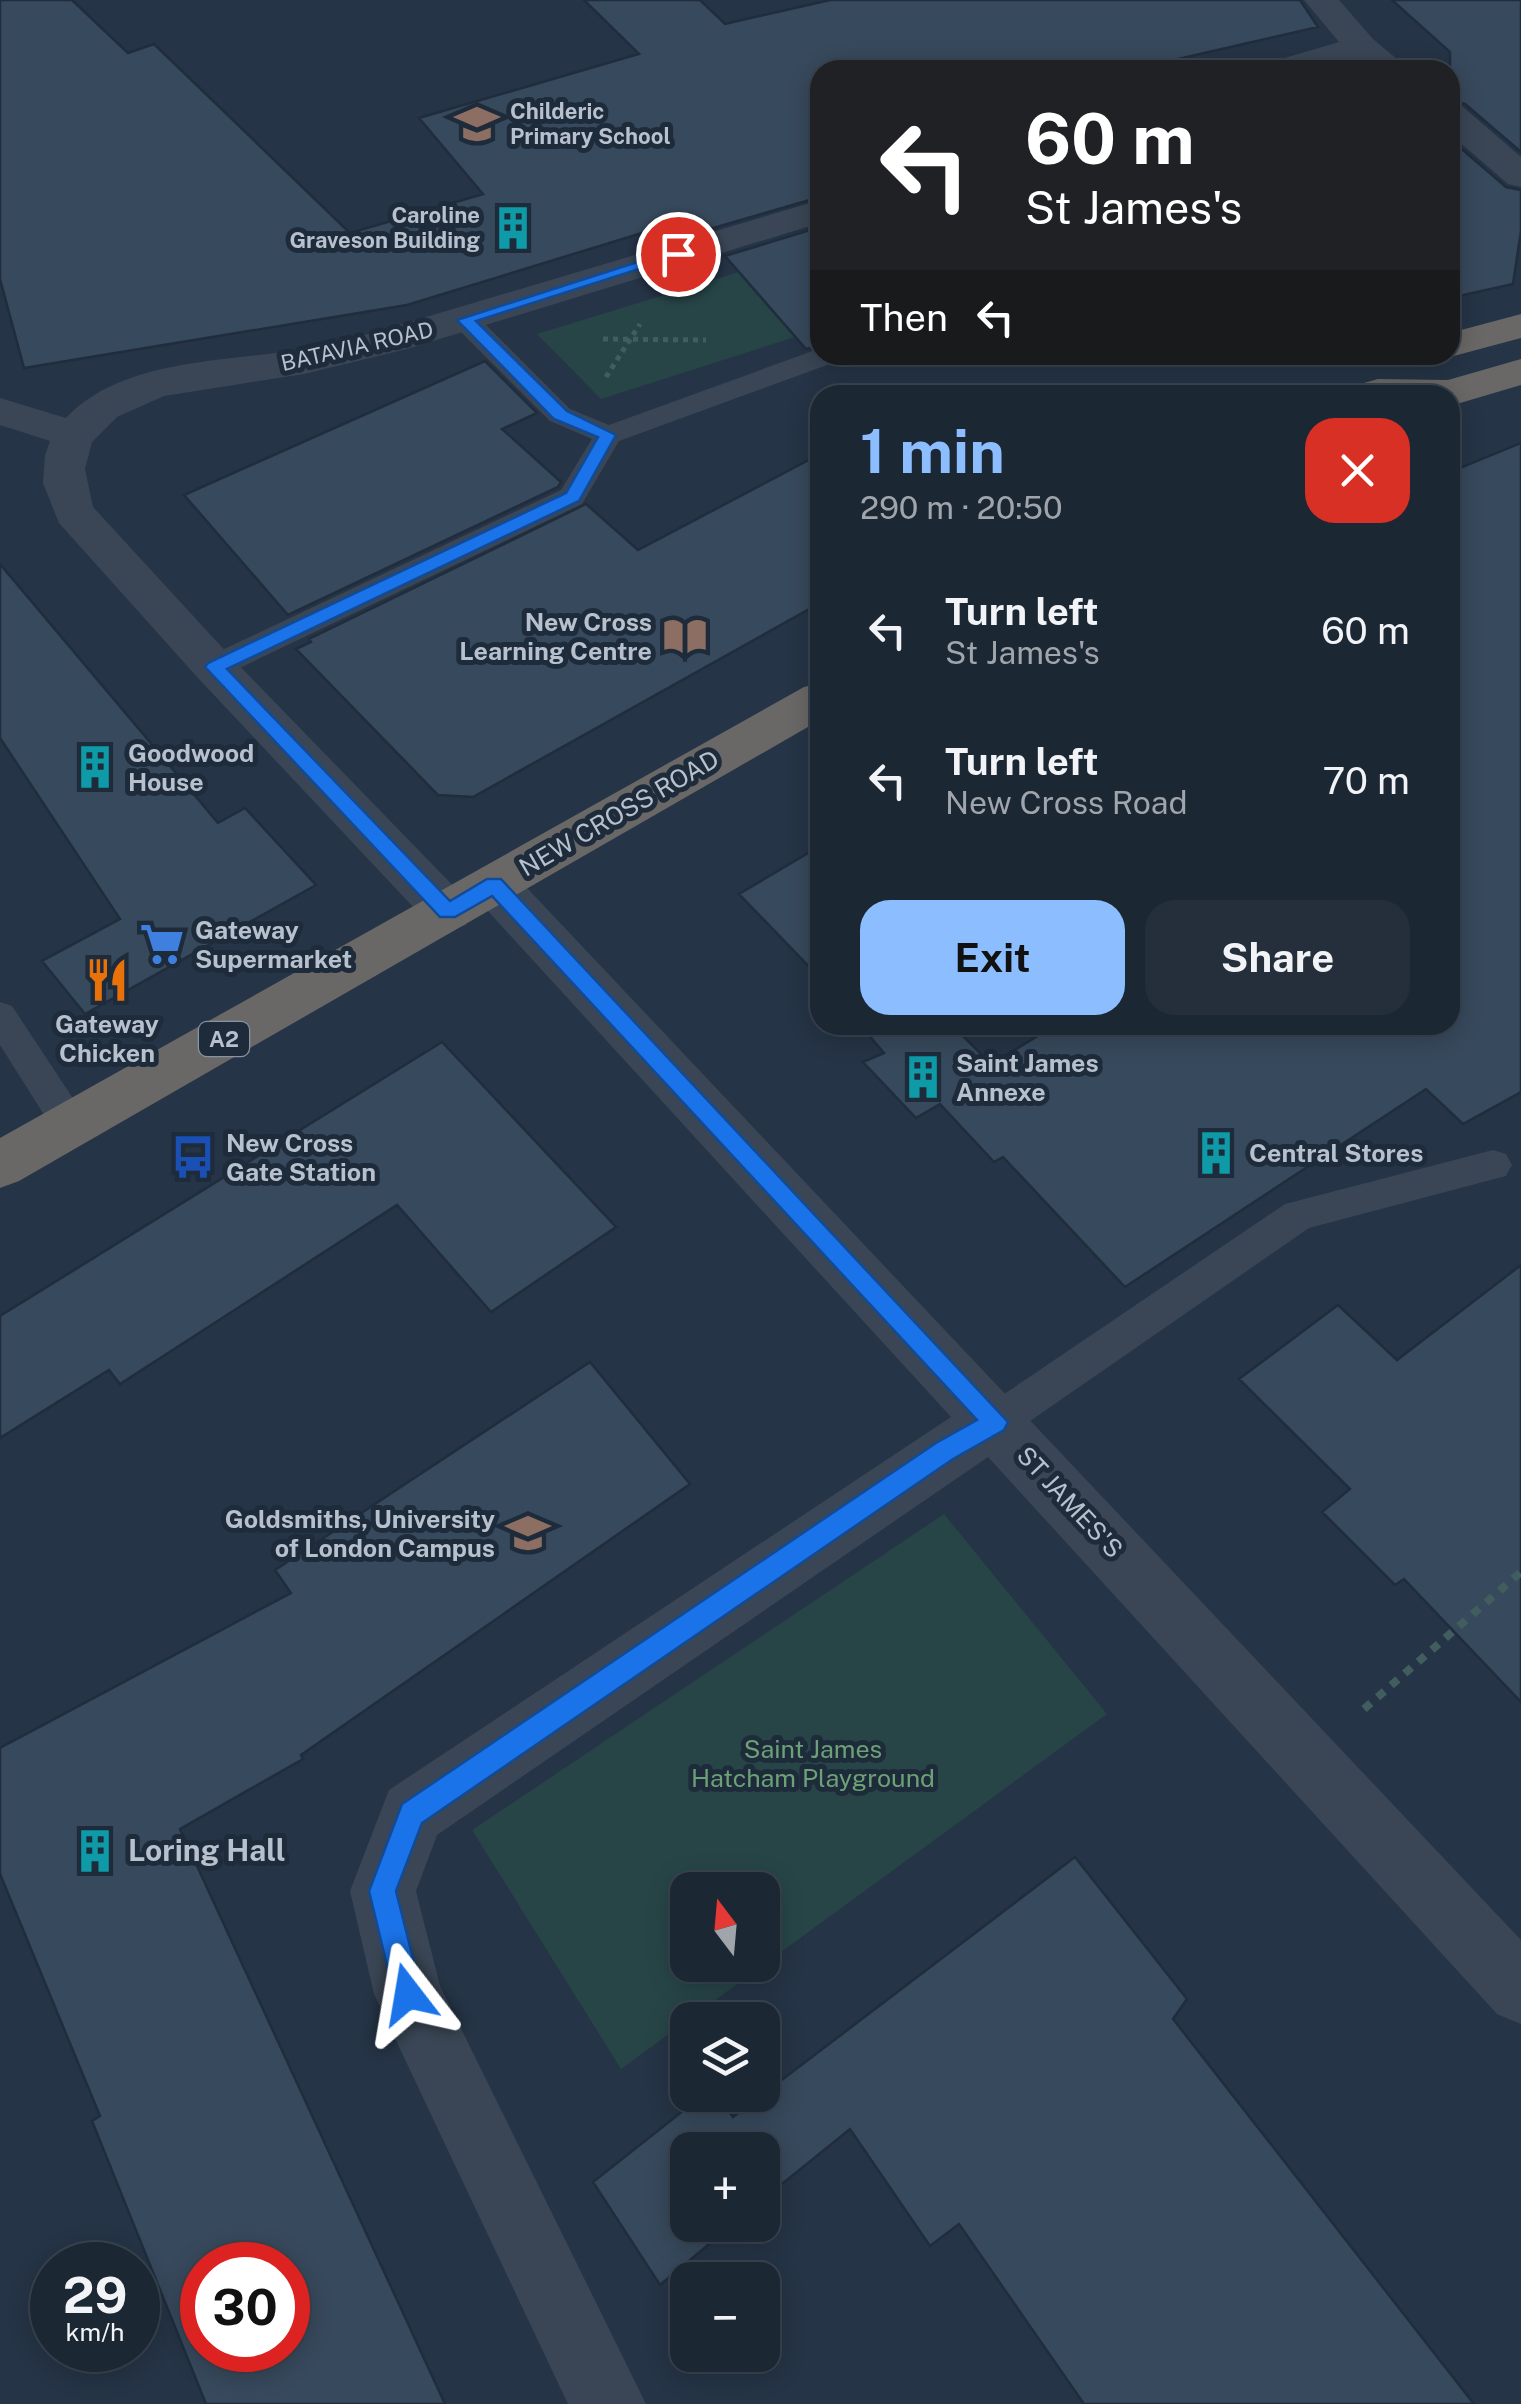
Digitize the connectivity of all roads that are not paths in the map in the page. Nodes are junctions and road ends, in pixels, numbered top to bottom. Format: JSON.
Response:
{"nodes":[{"id":1,"x":1320,"y":0,"type":"edge"},
{"id":2,"x":1361,"y":46,"type":"junction"},
{"id":3,"x":1316,"y":60,"type":"edge"},
{"id":4,"x":1379,"y":60,"type":"edge"},
{"id":5,"x":1460,"y":130,"type":"edge"},
{"id":6,"x":1521,"y":176,"type":"edge"},
{"id":7,"x":810,"y":214,"type":"edge"},
{"id":8,"x":465,"y":320,"type":"junction"},
{"id":9,"x":1521,"y":326,"type":"edge"},
{"id":10,"x":1460,"y":343,"type":"edge"},
{"id":11,"x":810,"y":362,"type":"edge"},
{"id":12,"x":1404,"y":365,"type":"edge"},
{"id":13,"x":1521,"y":372,"type":"edge"},
{"id":14,"x":1383,"y":385,"type":"edge"},
{"id":15,"x":1460,"y":390,"type":"edge"},
{"id":16,"x":0,"y":412,"type":"edge"},
{"id":17,"x":74,"y":435,"type":"junction"},
{"id":18,"x":608,"y":435,"type":"junction"},
{"id":19,"x":214,"y":667,"type":"junction"},
{"id":20,"x":810,"y":704,"type":"edge"},
{"id":21,"x":471,"y":898,"type":"junction"},
{"id":22,"x":0,"y":1016,"type":"edge"},
{"id":23,"x":70,"y":1126,"type":"junction"},
{"id":24,"x":0,"y":1165,"type":"edge"},
{"id":25,"x":1494,"y":1165,"type":"dead end"},
{"id":26,"x":996,"y":1422,"type":"junction"},
{"id":27,"x":1521,"y":1990,"type":"edge"},
{"id":28,"x":608,"y":2404,"type":"edge"}],
"edges":[{"from":1,"to":2,"type":"street"},
{"from":2,"to":3,"type":"street"},
{"from":2,"to":4,"type":"street"},
{"from":5,"to":6,"type":"street"},
{"from":7,"to":8,"type":"street","name":"BATAVIA ROAD"},
{"from":8,"to":17,"type":"street","name":"BATAVIA ROAD"},
{"from":8,"to":18,"type":"lane"},
{"from":9,"to":10,"type":"highway"},
{"from":11,"to":18,"type":"lane"},
{"from":12,"to":14,"type":"highway"},
{"from":13,"to":15,"type":"highway"},
{"from":16,"to":17,"type":"street"},
{"from":17,"to":19,"type":"street","name":"ST JAMES'S"},
{"from":18,"to":19,"type":"lane"},
{"from":19,"to":21,"type":"street","name":"ST JAMES'S"},
{"from":20,"to":21,"type":"highway","name":"NEW CROSS ROAD","number":"A2"},
{"from":21,"to":23,"type":"highway","name":"NEW CROSS ROAD","number":"A2"},
{"from":21,"to":26,"type":"street","name":"ST JAMES'S"},
{"from":22,"to":23,"type":"lane"},
{"from":23,"to":24,"type":"highway","name":"NEW CROSS ROAD","number":"A2"},
{"from":25,"to":26,"type":"lane"},
{"from":26,"to":27,"type":"street","name":"ST JAMES'S"},
{"from":26,"to":28,"type":"street"}]}
